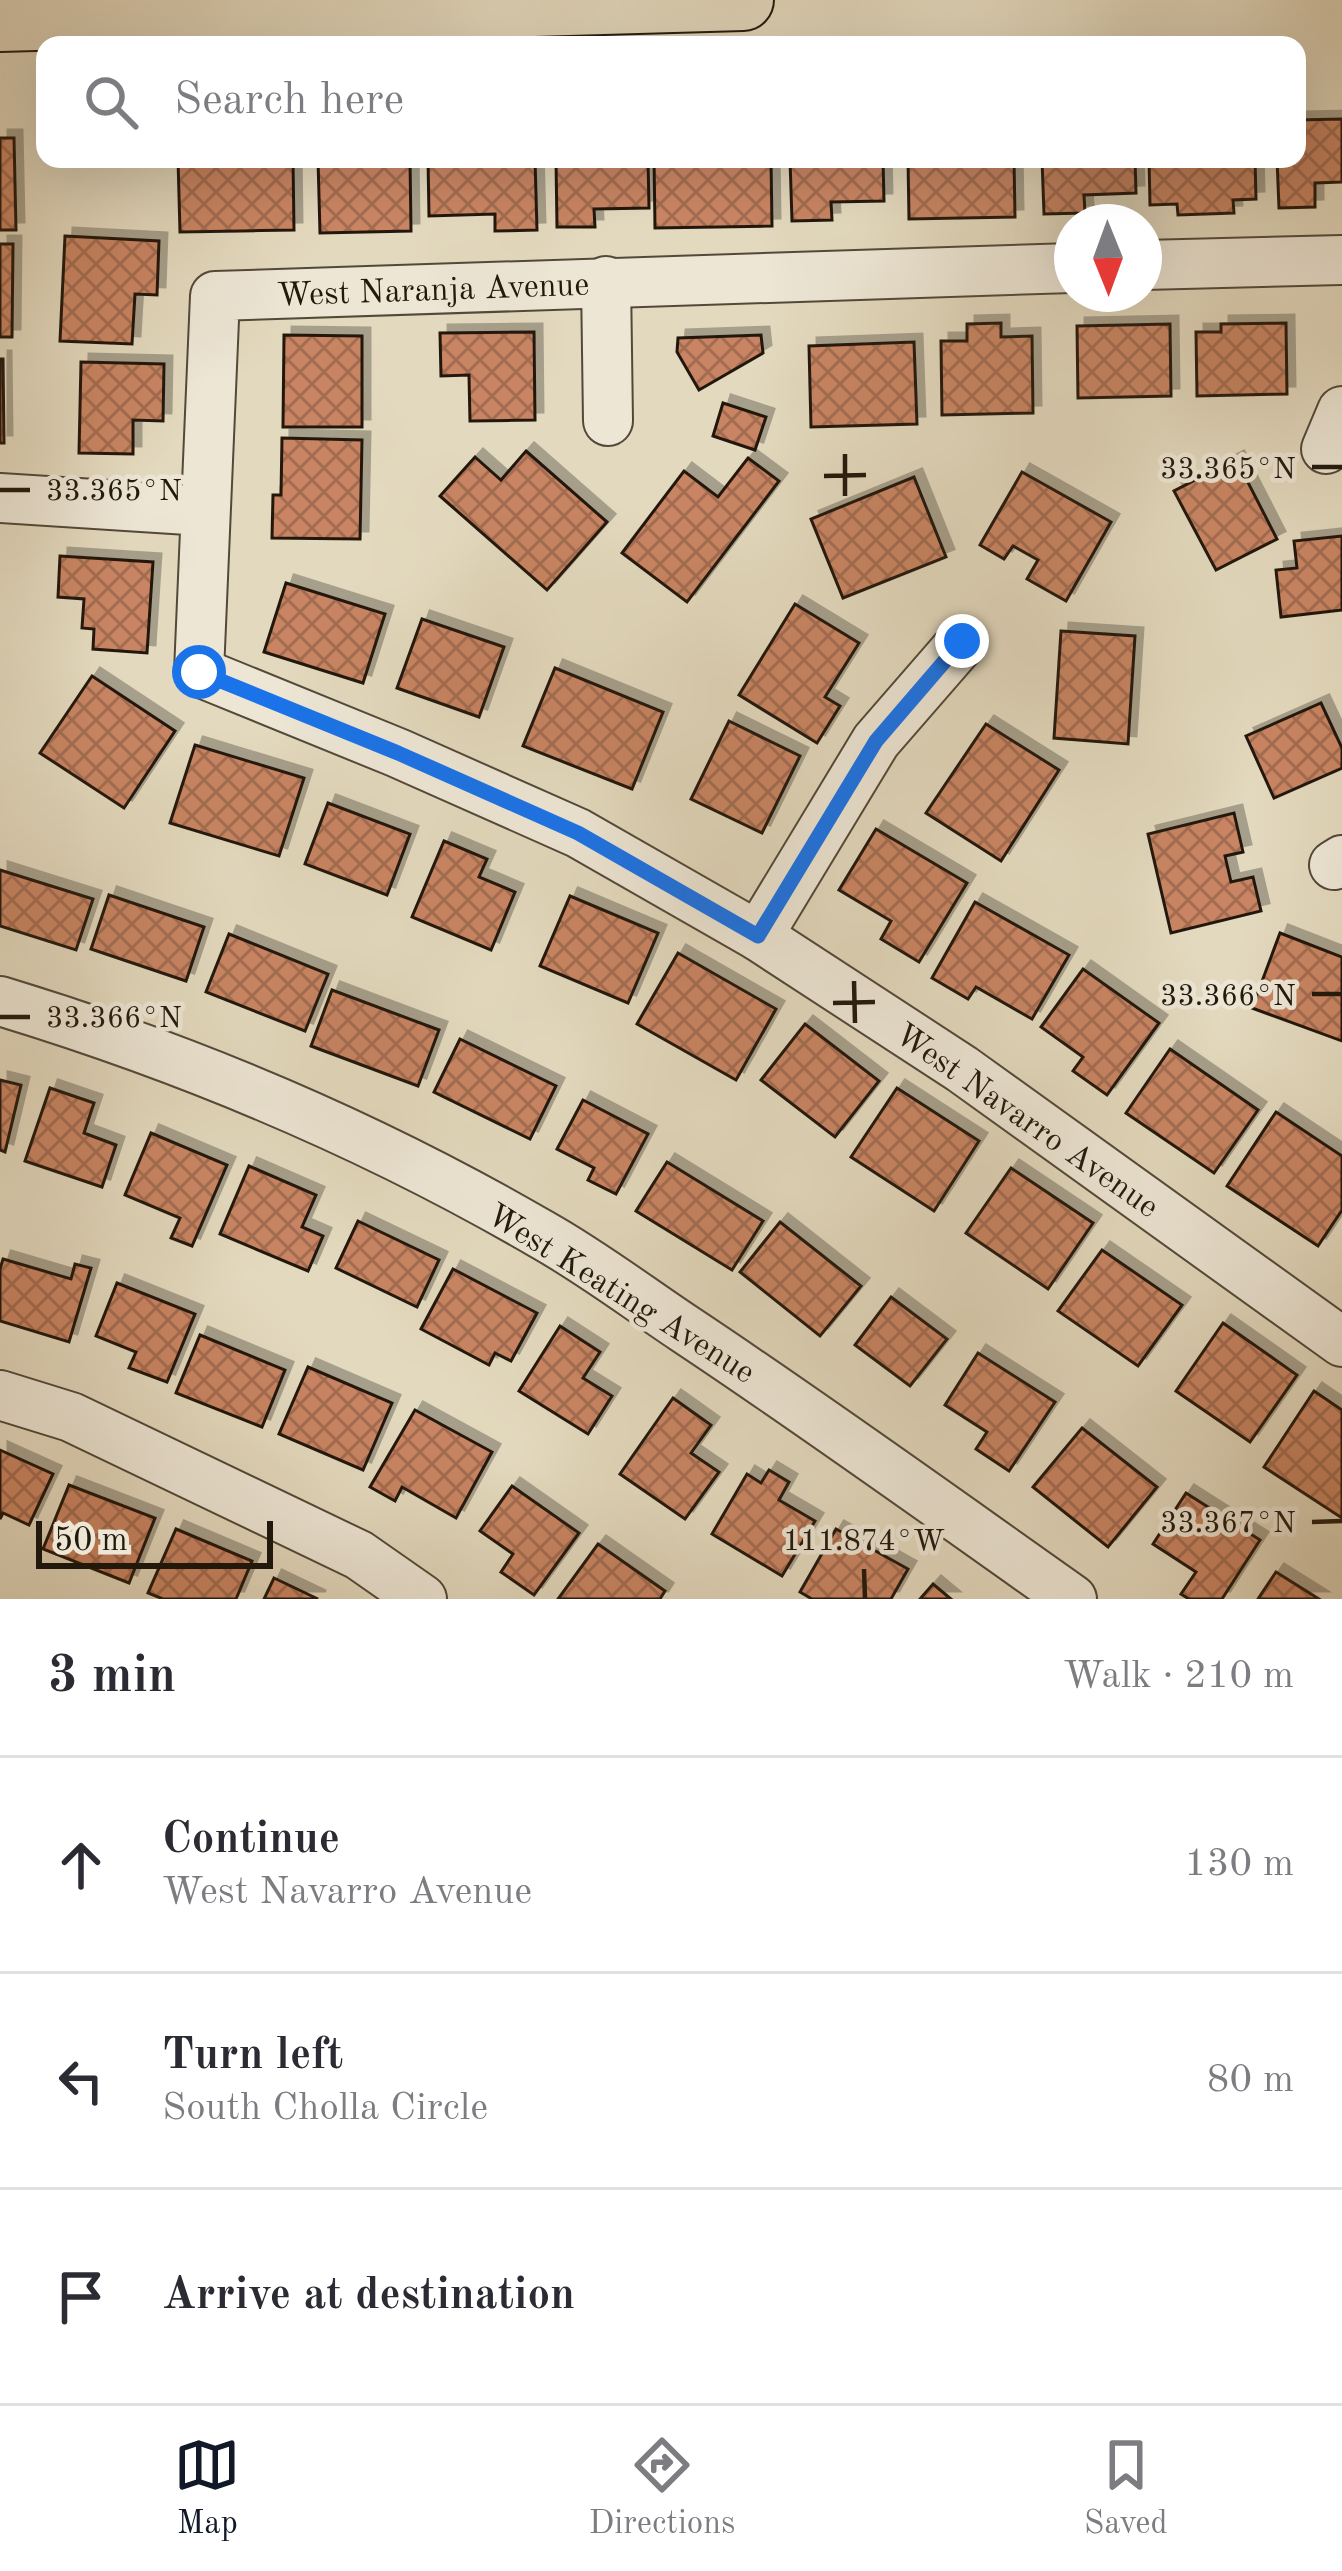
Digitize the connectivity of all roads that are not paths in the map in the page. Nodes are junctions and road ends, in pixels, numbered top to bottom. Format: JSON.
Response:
{"nodes":[{"id":1,"x":742,"y":0,"type":"edge"},
{"id":2,"x":278,"y":6,"type":"edge"},
{"id":3,"x":0,"y":21,"type":"edge"},
{"id":4,"x":1342,"y":260,"type":"edge"},
{"id":5,"x":1162,"y":265,"type":"edge"},
{"id":6,"x":1054,"y":269,"type":"edge"},
{"id":7,"x":606,"y":281,"type":"junction"},
{"id":8,"x":608,"y":421,"type":"dead end"},
{"id":9,"x":0,"y":498,"type":"edge"},
{"id":10,"x":204,"y":512,"type":"junction"},
{"id":11,"x":962,"y":641,"type":"dead end"},
{"id":12,"x":758,"y":936,"type":"junction"},
{"id":13,"x":0,"y":1001,"type":"edge"},
{"id":14,"x":1342,"y":1342,"type":"edge"},
{"id":15,"x":0,"y":1395,"type":"edge"},
{"id":16,"x":422,"y":1599,"type":"edge"},
{"id":17,"x":1072,"y":1599,"type":"edge"}],
"edges":[{"from":1,"to":2,"type":"main road"},
{"from":2,"to":3,"type":"main road"},
{"from":4,"to":5,"type":"street"},
{"from":6,"to":7,"type":"street","name":"West Naranja Avenue"},
{"from":7,"to":8,"type":"street"},
{"from":7,"to":10,"type":"street","name":"West Naranja Avenue"},
{"from":9,"to":10,"type":"street"},
{"from":10,"to":12,"type":"street","name":"West Navarro Avenue"},
{"from":11,"to":12,"type":"street"},
{"from":12,"to":14,"type":"street","name":"West Navarro Avenue"},
{"from":13,"to":17,"type":"street","name":"West Keating Avenue"},
{"from":15,"to":16,"type":"street"}]}
